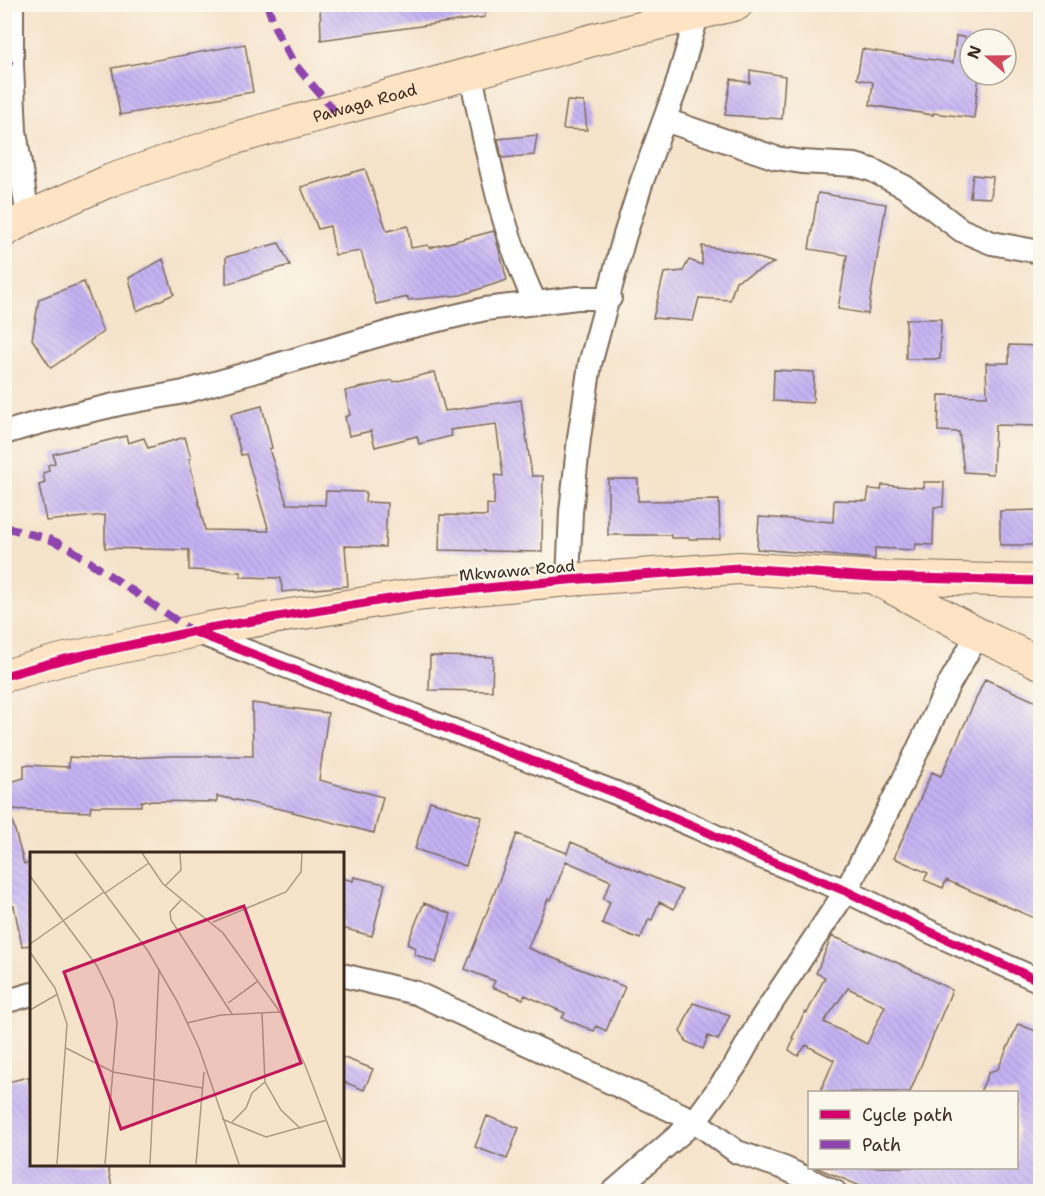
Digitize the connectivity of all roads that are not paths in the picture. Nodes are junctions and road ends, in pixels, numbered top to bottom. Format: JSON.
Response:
{"nodes":[{"id":1,"x":12,"y":4,"type":"edge"},
{"id":2,"x":737,"y":4,"type":"edge"},
{"id":3,"x":698,"y":13,"type":"junction"},
{"id":4,"x":471,"y":75,"type":"junction"},
{"id":5,"x":664,"y":120,"type":"junction"},
{"id":6,"x":16,"y":224,"type":"edge"},
{"id":7,"x":1041,"y":252,"type":"edge"},
{"id":8,"x":610,"y":298,"type":"junction"},
{"id":9,"x":535,"y":302,"type":"junction"},
{"id":10,"x":4,"y":433,"type":"edge"},
{"id":11,"x":873,"y":577,"type":"junction"},
{"id":12,"x":568,"y":580,"type":"junction"},
{"id":13,"x":1041,"y":581,"type":"edge"},
{"id":14,"x":192,"y":631,"type":"junction"},
{"id":15,"x":978,"y":634,"type":"junction"},
{"id":16,"x":1041,"y":663,"type":"edge"},
{"id":17,"x":4,"y":676,"type":"edge"},
{"id":18,"x":846,"y":891,"type":"junction"},
{"id":19,"x":344,"y":975,"type":"edge"},
{"id":20,"x":1041,"y":981,"type":"edge"},
{"id":21,"x":30,"y":995,"type":"edge"},
{"id":22,"x":4,"y":1002,"type":"edge"},
{"id":23,"x":695,"y":1121,"type":"junction"},
{"id":24,"x":613,"y":1191,"type":"edge"},
{"id":25,"x":835,"y":1191,"type":"edge"}],
"edges":[{"from":1,"to":6,"type":"street"},
{"from":2,"to":3,"type":"street","name":"Pawaga Road"},
{"from":3,"to":4,"type":"street","name":"Pawaga Road"},
{"from":3,"to":5,"type":"street"},
{"from":4,"to":6,"type":"street","name":"Pawaga Road"},
{"from":4,"to":9,"type":"street"},
{"from":5,"to":7,"type":"street"},
{"from":5,"to":8,"type":"street"},
{"from":8,"to":9,"type":"street"},
{"from":8,"to":12,"type":"street"},
{"from":9,"to":10,"type":"street"},
{"from":11,"to":12,"type":"street","name":"Mkwawa Road"},
{"from":11,"to":13,"type":"street","name":"Mkwawa Road"},
{"from":11,"to":15,"type":"street"},
{"from":12,"to":14,"type":"street","name":"Mkwawa Road"},
{"from":14,"to":17,"type":"street","name":"Mkwawa Road"},
{"from":14,"to":18,"type":"street"},
{"from":15,"to":16,"type":"street"},
{"from":15,"to":18,"type":"street"},
{"from":18,"to":20,"type":"street"},
{"from":18,"to":23,"type":"street"},
{"from":19,"to":23,"type":"street"},
{"from":21,"to":22,"type":"street"},
{"from":23,"to":24,"type":"street"},
{"from":23,"to":25,"type":"street"}]}
